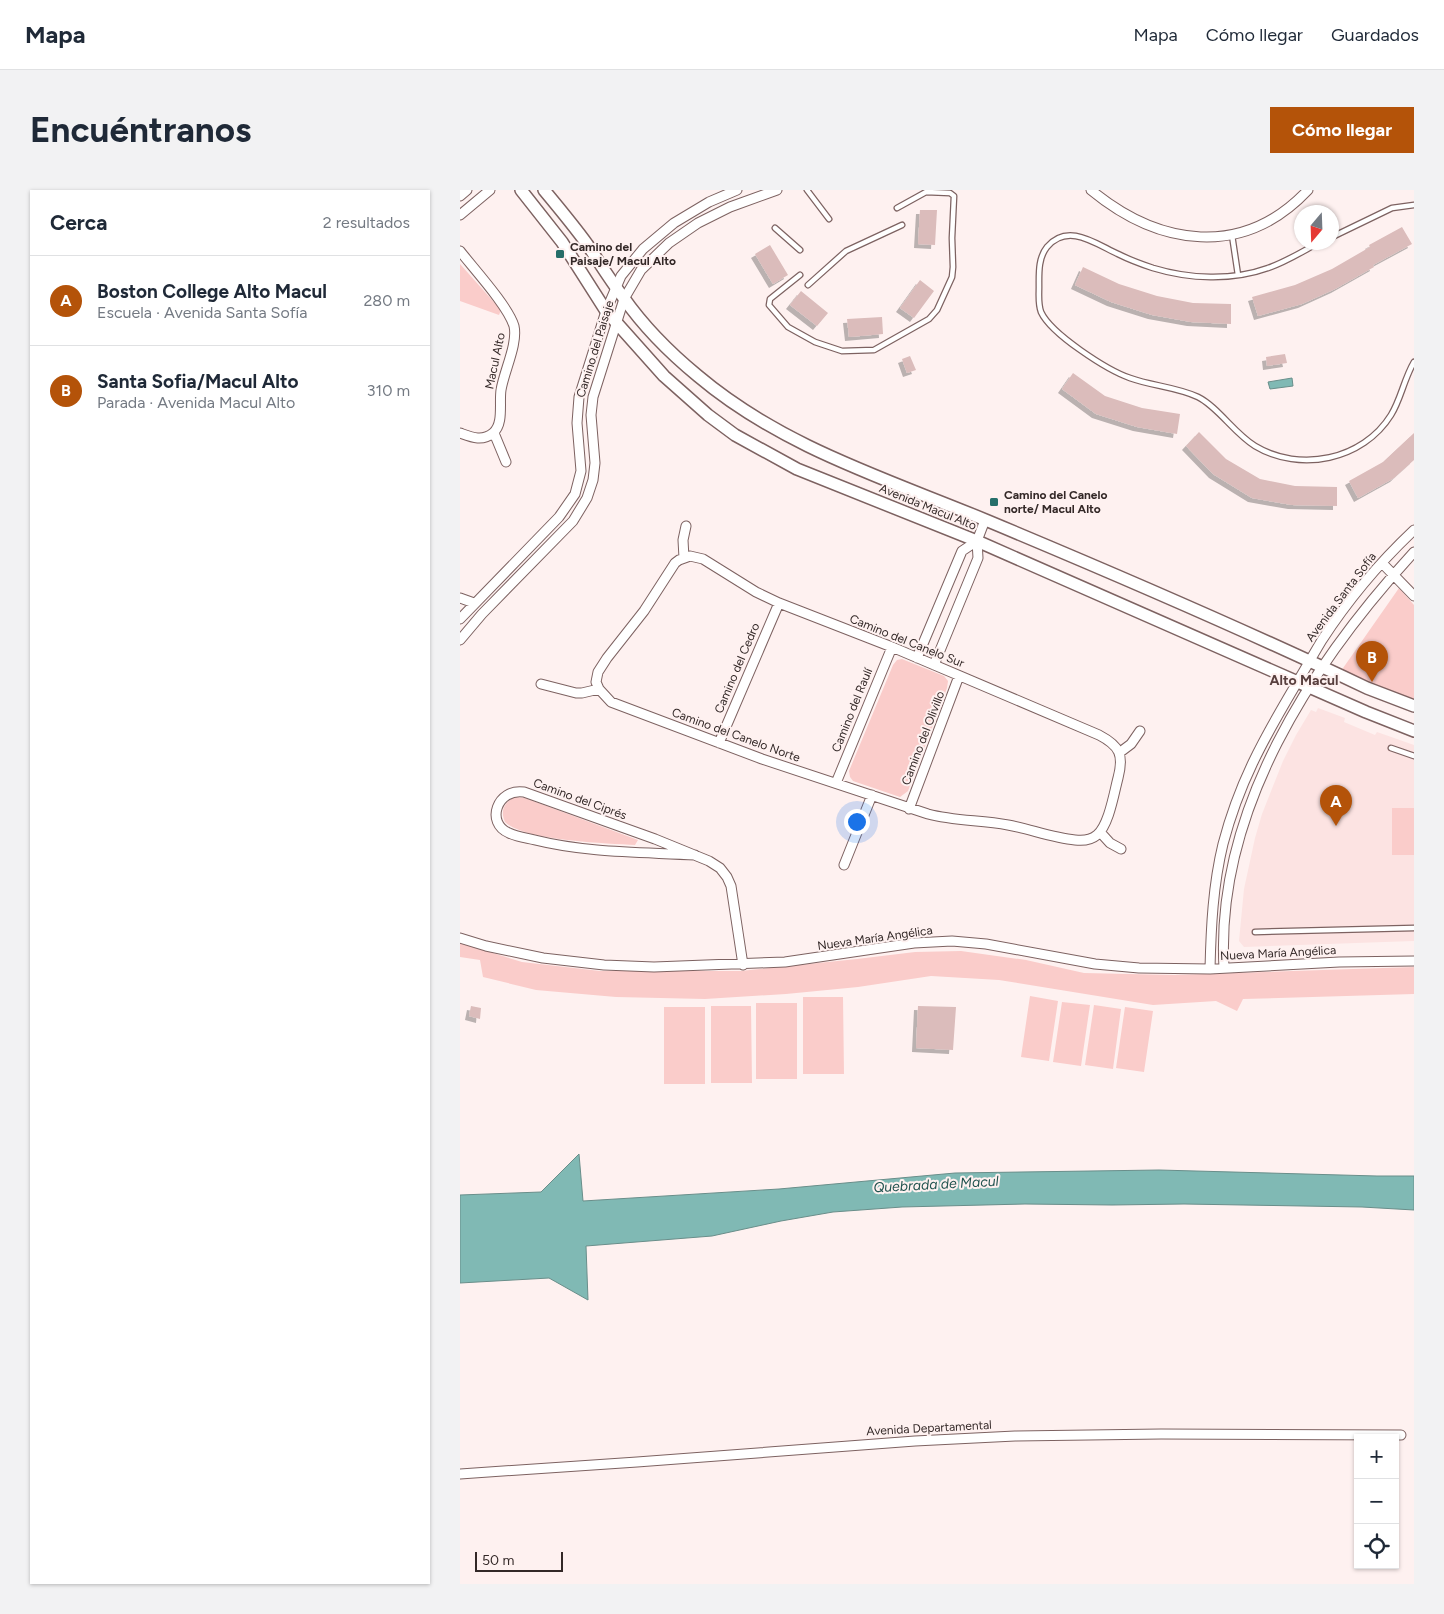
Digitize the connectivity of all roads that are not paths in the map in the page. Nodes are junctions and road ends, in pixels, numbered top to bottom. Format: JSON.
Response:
{"nodes":[{"id":1,"x":467,"y":190,"type":"edge"},
{"id":2,"x":490,"y":190,"type":"edge"},
{"id":3,"x":521,"y":190,"type":"edge"},
{"id":4,"x":544,"y":190,"type":"edge"},
{"id":5,"x":737,"y":190,"type":"edge"},
{"id":6,"x":777,"y":190,"type":"edge"},
{"id":7,"x":807,"y":190,"type":"edge"},
{"id":8,"x":1091,"y":190,"type":"edge"},
{"id":9,"x":1308,"y":190,"type":"edge"},
{"id":10,"x":460,"y":196,"type":"edge"},
{"id":11,"x":1414,"y":205,"type":"edge"},
{"id":12,"x":897,"y":208,"type":"dead end"},
{"id":13,"x":460,"y":215,"type":"edge"},
{"id":14,"x":829,"y":219,"type":"dead end"},
{"id":15,"x":902,"y":225,"type":"dead end"},
{"id":16,"x":775,"y":228,"type":"dead end"},
{"id":17,"x":1232,"y":234,"type":"junction"},
{"id":18,"x":1339,"y":234,"type":"edge"},
{"id":19,"x":800,"y":250,"type":"dead end"},
{"id":20,"x":1304,"y":250,"type":"edge"},
{"id":21,"x":460,"y":252,"type":"edge"},
{"id":22,"x":800,"y":275,"type":"dead end"},
{"id":23,"x":1238,"y":275,"type":"junction"},
{"id":24,"x":808,"y":285,"type":"dead end"},
{"id":25,"x":616,"y":286,"type":"junction"},
{"id":26,"x":624,"y":299,"type":"junction"},
{"id":27,"x":606,"y":311,"type":"junction"},
{"id":28,"x":616,"y":323,"type":"junction"},
{"id":29,"x":1414,"y":362,"type":"edge"},
{"id":30,"x":494,"y":432,"type":"junction"},
{"id":31,"x":460,"y":433,"type":"edge"},
{"id":32,"x":506,"y":462,"type":"dead end"},
{"id":33,"x":985,"y":520,"type":"junction"},
{"id":34,"x":686,"y":526,"type":"dead end"},
{"id":35,"x":1414,"y":530,"type":"edge"},
{"id":36,"x":977,"y":541,"type":"junction"},
{"id":37,"x":1414,"y":552,"type":"edge"},
{"id":38,"x":684,"y":558,"type":"junction"},
{"id":39,"x":1382,"y":563,"type":"junction"},
{"id":40,"x":1393,"y":574,"type":"junction"},
{"id":41,"x":1414,"y":596,"type":"edge"},
{"id":42,"x":460,"y":598,"type":"edge"},
{"id":43,"x":778,"y":602,"type":"junction"},
{"id":44,"x":474,"y":603,"type":"junction"},
{"id":45,"x":460,"y":619,"type":"edge"},
{"id":46,"x":460,"y":640,"type":"edge"},
{"id":47,"x":892,"y":647,"type":"junction"},
{"id":48,"x":917,"y":658,"type":"junction"},
{"id":49,"x":1309,"y":661,"type":"junction"},
{"id":50,"x":934,"y":665,"type":"junction"},
{"id":51,"x":1323,"y":668,"type":"junction"},
{"id":52,"x":959,"y":676,"type":"junction"},
{"id":53,"x":1298,"y":681,"type":"junction"},
{"id":54,"x":541,"y":684,"type":"dead end"},
{"id":55,"x":1311,"y":687,"type":"junction"},
{"id":56,"x":599,"y":689,"type":"junction"},
{"id":57,"x":1414,"y":706,"type":"edge"},
{"id":58,"x":1140,"y":731,"type":"dead end"},
{"id":59,"x":1414,"y":731,"type":"edge"},
{"id":60,"x":719,"y":743,"type":"junction"},
{"id":61,"x":1391,"y":748,"type":"dead end"},
{"id":62,"x":1119,"y":753,"type":"junction"},
{"id":63,"x":1414,"y":756,"type":"edge"},
{"id":64,"x":836,"y":782,"type":"junction"},
{"id":65,"x":872,"y":795,"type":"junction"},
{"id":66,"x":909,"y":808,"type":"junction"},
{"id":67,"x":1100,"y":832,"type":"junction"},
{"id":68,"x":1121,"y":849,"type":"dead end"},
{"id":69,"x":695,"y":855,"type":"junction"},
{"id":70,"x":844,"y":865,"type":"dead end"},
{"id":71,"x":1414,"y":928,"type":"edge"},
{"id":72,"x":1255,"y":932,"type":"dead end"},
{"id":73,"x":460,"y":938,"type":"edge"},
{"id":74,"x":1414,"y":961,"type":"edge"},
{"id":75,"x":743,"y":965,"type":"junction"},
{"id":76,"x":1224,"y":968,"type":"junction"},
{"id":77,"x":1210,"y":969,"type":"junction"},
{"id":78,"x":1401,"y":1435,"type":"dead end"},
{"id":79,"x":460,"y":1474,"type":"edge"}],
"edges":[{"from":1,"to":10,"type":"street"},
{"from":2,"to":13,"type":"street"},
{"from":3,"to":27,"type":"street","name":"Avenida Macul Alto"},
{"from":4,"to":25,"type":"street","name":"Avenida Macul Alto"},
{"from":5,"to":25,"type":"street","name":"Camino del Paisaje"},
{"from":6,"to":26,"type":"street","name":"Camino del Paisaje"},
{"from":7,"to":14,"type":"lane"},
{"from":8,"to":17,"type":"street"},
{"from":9,"to":17,"type":"street"},
{"from":11,"to":18,"type":"lane"},
{"from":12,"to":22,"type":"lane"},
{"from":15,"to":24,"type":"lane"},
{"from":16,"to":19,"type":"lane"},
{"from":17,"to":23,"type":"lane"},
{"from":20,"to":23,"type":"lane"},
{"from":21,"to":30,"type":"street","name":"Macul Alto"},
{"from":23,"to":29,"type":"lane"},
{"from":25,"to":26,"type":"street","name":"Avenida Macul Alto"},
{"from":25,"to":27,"type":"street","name":"Camino del Paisaje"},
{"from":26,"to":28,"type":"street","name":"Camino del Paisaje"},
{"from":26,"to":33,"type":"street","name":"Avenida Macul Alto"},
{"from":27,"to":28,"type":"street","name":"Avenida Macul Alto"},
{"from":27,"to":44,"type":"street","name":"Camino del Paisaje"},
{"from":28,"to":36,"type":"street","name":"Avenida Macul Alto"},
{"from":28,"to":46,"type":"street","name":"Camino del Paisaje"},
{"from":30,"to":31,"type":"street"},
{"from":30,"to":32,"type":"street"},
{"from":33,"to":36,"type":"street"},
{"from":33,"to":49,"type":"street","name":"Avenida Macul Alto"},
{"from":34,"to":38,"type":"street"},
{"from":35,"to":39,"type":"street","name":"Avenida Santa Sofía"},
{"from":36,"to":48,"type":"street"},
{"from":36,"to":50,"type":"street"},
{"from":36,"to":53,"type":"street","name":"Avenida Macul Alto"},
{"from":37,"to":40,"type":"street"},
{"from":38,"to":43,"type":"street","name":"Camino del Canelo Sur"},
{"from":38,"to":56,"type":"street"},
{"from":39,"to":40,"type":"street"},
{"from":39,"to":49,"type":"street","name":"Avenida Santa Sofía"},
{"from":40,"to":41,"type":"street"},
{"from":40,"to":51,"type":"street"},
{"from":42,"to":44,"type":"street"},
{"from":43,"to":47,"type":"street","name":"Camino del Canelo Sur"},
{"from":43,"to":60,"type":"street","name":"Camino del Cedro"},
{"from":44,"to":45,"type":"street","name":"Camino del Paisaje"},
{"from":47,"to":48,"type":"street","name":"Camino del Canelo Sur"},
{"from":47,"to":64,"type":"street","name":"Camino del Raulí"},
{"from":48,"to":50,"type":"street","name":"Camino del Canelo Sur"},
{"from":49,"to":51,"type":"street","name":"Avenida Macul Alto"},
{"from":49,"to":53,"type":"street","name":"Avenida Santa Sofía"},
{"from":50,"to":52,"type":"street","name":"Camino del Canelo Sur"},
{"from":51,"to":55,"type":"street"},
{"from":51,"to":57,"type":"street","name":"Avenida Macul Alto"},
{"from":52,"to":62,"type":"street","name":"Camino del Canelo Sur"},
{"from":52,"to":66,"type":"street","name":"Camino del Olivillo"},
{"from":53,"to":55,"type":"street","name":"Avenida Macul Alto"},
{"from":53,"to":77,"type":"street","name":"Avenida Santa Sofía"},
{"from":54,"to":56,"type":"street"},
{"from":55,"to":59,"type":"street","name":"Avenida Macul Alto"},
{"from":55,"to":76,"type":"street"},
{"from":56,"to":60,"type":"street","name":"Camino del Canelo Norte"},
{"from":58,"to":62,"type":"street"},
{"from":60,"to":64,"type":"street","name":"Camino del Canelo Norte"},
{"from":61,"to":63,"type":"lane"},
{"from":62,"to":67,"type":"street"},
{"from":64,"to":65,"type":"street","name":"Camino del Canelo Norte"},
{"from":65,"to":66,"type":"street","name":"Camino del Canelo Norte"},
{"from":65,"to":70,"type":"street"},
{"from":66,"to":67,"type":"street","name":"Camino del Canelo Norte"},
{"from":67,"to":68,"type":"street"},
{"from":69,"to":69,"type":"street","name":"Camino del Ciprés"},
{"from":69,"to":75,"type":"street","name":"Camino del Ciprés"},
{"from":71,"to":72,"type":"lane"},
{"from":73,"to":75,"type":"street","name":"Nueva María Angélica"},
{"from":74,"to":76,"type":"street","name":"Nueva María Angélica"},
{"from":75,"to":77,"type":"street","name":"Nueva María Angélica"},
{"from":76,"to":77,"type":"street","name":"Nueva María Angélica"},
{"from":78,"to":79,"type":"street","name":"Avenida Departamental"}]}
